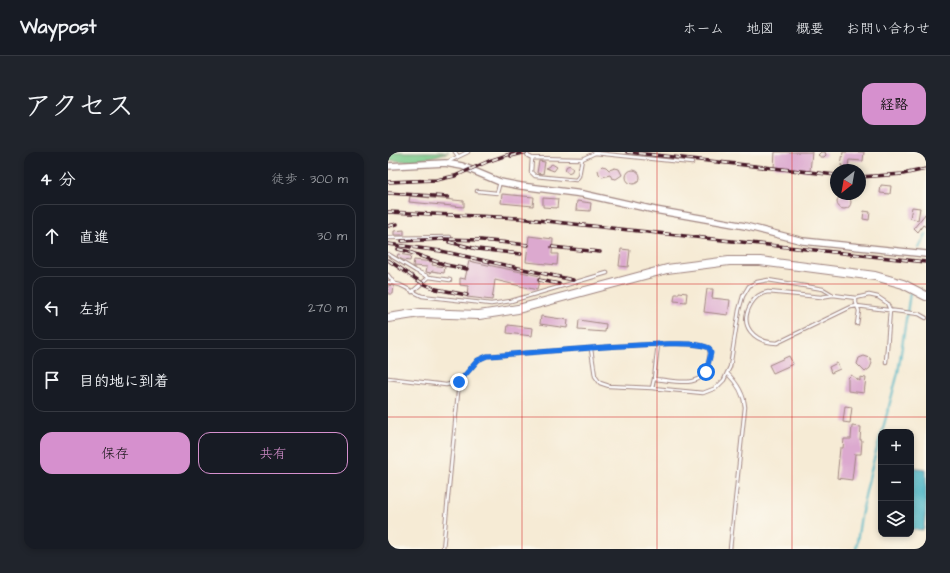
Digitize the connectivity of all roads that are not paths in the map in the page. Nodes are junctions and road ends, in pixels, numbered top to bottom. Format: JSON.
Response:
{"nodes":[{"id":1,"x":455,"y":152,"type":"edge"},
{"id":2,"x":468,"y":152,"type":"edge"},
{"id":3,"x":526,"y":152,"type":"edge"},
{"id":4,"x":458,"y":156,"type":"junction"},
{"id":5,"x":532,"y":158,"type":"junction"},
{"id":6,"x":582,"y":159,"type":"junction"},
{"id":7,"x":445,"y":163,"type":"junction"},
{"id":8,"x":692,"y":163,"type":"dead end"},
{"id":9,"x":388,"y":166,"type":"edge"},
{"id":10,"x":500,"y":182,"type":"junction"},
{"id":11,"x":477,"y":191,"type":"dead end"},
{"id":12,"x":450,"y":237,"type":"dead end"},
{"id":13,"x":388,"y":238,"type":"edge"},
{"id":14,"x":388,"y":254,"type":"edge"},
{"id":15,"x":926,"y":254,"type":"edge"},
{"id":16,"x":607,"y":273,"type":"dead end"},
{"id":17,"x":388,"y":275,"type":"edge"},
{"id":18,"x":429,"y":277,"type":"junction"},
{"id":19,"x":450,"y":280,"type":"dead end"},
{"id":20,"x":388,"y":282,"type":"edge"},
{"id":21,"x":394,"y":283,"type":"junction"},
{"id":22,"x":412,"y":292,"type":"junction"},
{"id":23,"x":833,"y":295,"type":"junction"},
{"id":24,"x":926,"y":296,"type":"edge"},
{"id":25,"x":856,"y":298,"type":"junction"},
{"id":26,"x":857,"y":306,"type":"junction"},
{"id":27,"x":890,"y":310,"type":"junction"},
{"id":28,"x":388,"y":318,"type":"edge"},
{"id":29,"x":926,"y":318,"type":"edge"},
{"id":30,"x":857,"y":324,"type":"dead end"},
{"id":31,"x":658,"y":344,"type":"junction"},
{"id":32,"x":591,"y":349,"type":"junction"},
{"id":33,"x":886,"y":362,"type":"dead end"},
{"id":34,"x":727,"y":373,"type":"junction"},
{"id":35,"x":388,"y":378,"type":"edge"},
{"id":36,"x":654,"y":379,"type":"junction"},
{"id":37,"x":459,"y":382,"type":"junction"},
{"id":38,"x":652,"y":388,"type":"junction"},
{"id":39,"x":443,"y":549,"type":"edge"},
{"id":40,"x":730,"y":549,"type":"edge"}],
"edges":[{"from":1,"to":4,"type":"lane"},
{"from":2,"to":4,"type":"lane"},
{"from":3,"to":5,"type":"lane"},
{"from":4,"to":7,"type":"lane"},
{"from":5,"to":6,"type":"lane"},
{"from":5,"to":6,"type":"lane"},
{"from":6,"to":8,"type":"lane"},
{"from":7,"to":9,"type":"street"},
{"from":7,"to":10,"type":"street"},
{"from":10,"to":11,"type":"lane"},
{"from":10,"to":15,"type":"street"},
{"from":12,"to":13,"type":"lane"},
{"from":14,"to":18,"type":"lane"},
{"from":16,"to":22,"type":"lane"},
{"from":17,"to":21,"type":"lane"},
{"from":18,"to":19,"type":"lane"},
{"from":18,"to":22,"type":"lane"},
{"from":20,"to":21,"type":"lane"},
{"from":21,"to":22,"type":"lane"},
{"from":23,"to":25,"type":"lane"},
{"from":23,"to":26,"type":"lane"},
{"from":23,"to":34,"type":"lane"},
{"from":24,"to":28,"type":"street"},
{"from":25,"to":26,"type":"lane"},
{"from":25,"to":27,"type":"lane"},
{"from":26,"to":27,"type":"lane"},
{"from":26,"to":30,"type":"lane"},
{"from":27,"to":29,"type":"lane"},
{"from":27,"to":33,"type":"lane"},
{"from":31,"to":32,"type":"lane"},
{"from":31,"to":36,"type":"lane"},
{"from":31,"to":36,"type":"lane"},
{"from":32,"to":37,"type":"lane"},
{"from":32,"to":38,"type":"lane"},
{"from":34,"to":38,"type":"lane"},
{"from":34,"to":40,"type":"lane"},
{"from":35,"to":37,"type":"lane"},
{"from":36,"to":38,"type":"lane"},
{"from":37,"to":39,"type":"lane"}]}
